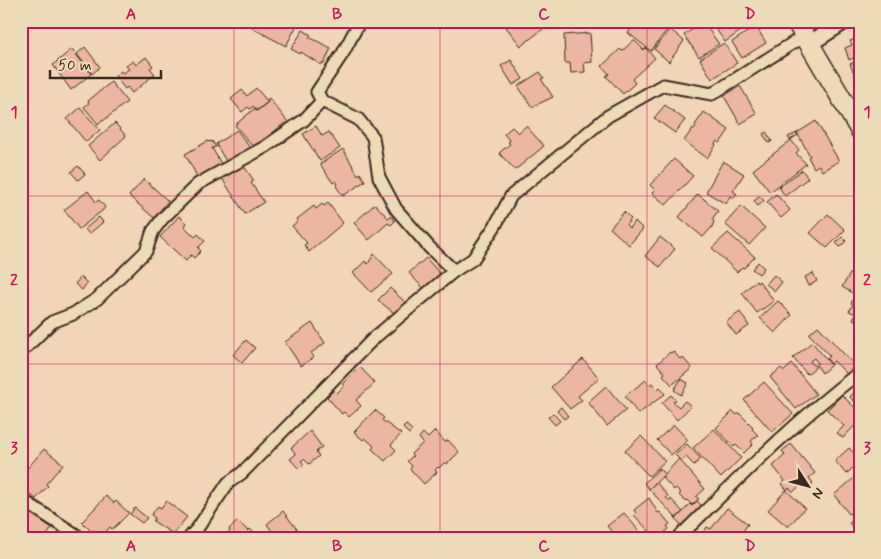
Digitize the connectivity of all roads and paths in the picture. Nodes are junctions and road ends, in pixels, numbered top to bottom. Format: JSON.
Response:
{"nodes":[{"id":1,"x":360,"y":21,"type":"edge"},
{"id":2,"x":845,"y":21,"type":"edge"},
{"id":3,"x":803,"y":34,"type":"edge"},
{"id":4,"x":322,"y":101,"type":"junction"},
{"id":5,"x":860,"y":130,"type":"edge"},
{"id":6,"x":454,"y":271,"type":"junction"},
{"id":7,"x":21,"y":352,"type":"edge"},
{"id":8,"x":860,"y":372,"type":"edge"},
{"id":9,"x":21,"y":499,"type":"edge"},
{"id":10,"x":81,"y":538,"type":"edge"},
{"id":11,"x":189,"y":538,"type":"edge"},
{"id":12,"x":678,"y":538,"type":"edge"}],
"edges":[{"from":1,"to":4,"type":"street"},
{"from":2,"to":3,"type":"street"},
{"from":3,"to":5,"type":"main road"},
{"from":3,"to":6,"type":"street"},
{"from":4,"to":6,"type":"street"},
{"from":4,"to":7,"type":"street"},
{"from":6,"to":11,"type":"street"},
{"from":8,"to":12,"type":"street"},
{"from":9,"to":10,"type":"street"}]}
